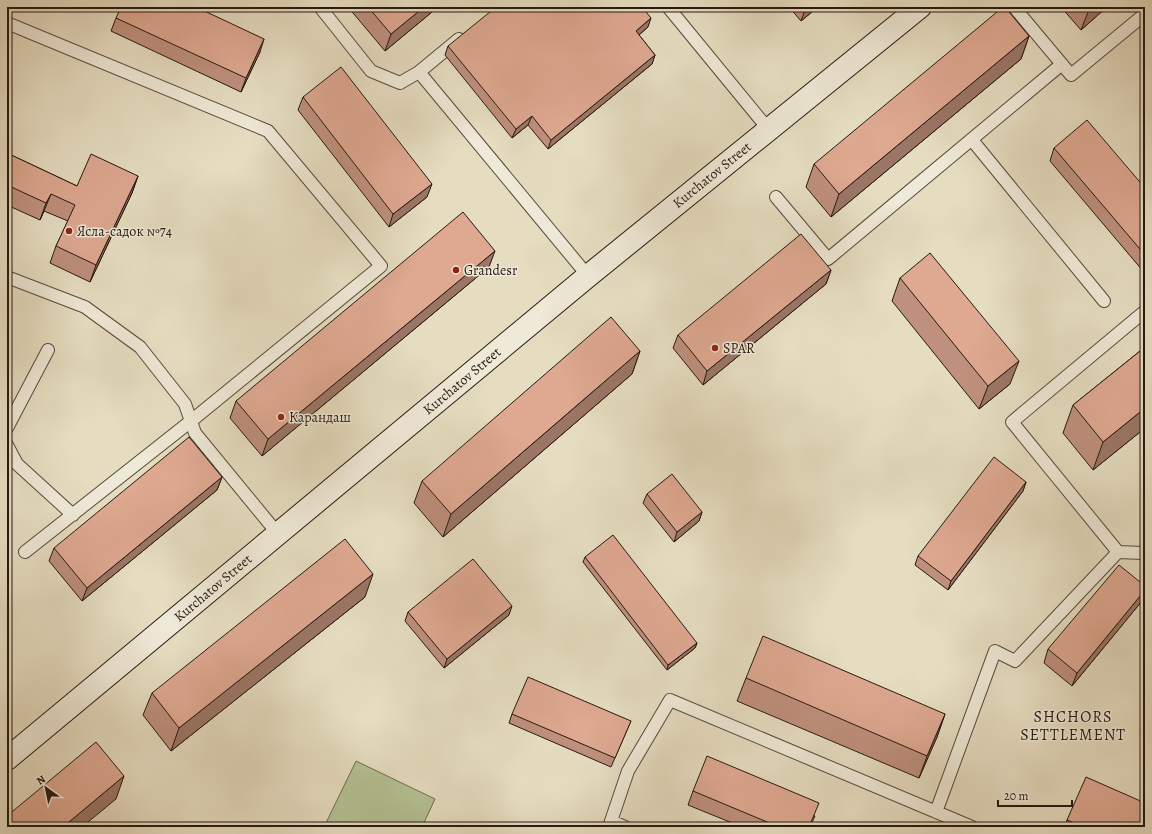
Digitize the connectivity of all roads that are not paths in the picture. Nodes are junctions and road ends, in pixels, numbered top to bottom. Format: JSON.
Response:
{"nodes":[{"id":1,"x":320,"y":7,"type":"edge"},
{"id":2,"x":668,"y":7,"type":"edge"},
{"id":3,"x":920,"y":7,"type":"edge"},
{"id":4,"x":1014,"y":7,"type":"edge"},
{"id":5,"x":1145,"y":14,"type":"edge"},
{"id":6,"x":7,"y":22,"type":"edge"},
{"id":7,"x":468,"y":32,"type":"edge"},
{"id":8,"x":1062,"y":64,"type":"junction"},
{"id":9,"x":419,"y":72,"type":"junction"},
{"id":10,"x":769,"y":130,"type":"junction"},
{"id":11,"x":972,"y":140,"type":"junction"},
{"id":12,"x":776,"y":197,"type":"dead end"},
{"id":13,"x":588,"y":276,"type":"junction"},
{"id":14,"x":7,"y":277,"type":"edge"},
{"id":15,"x":1104,"y":301,"type":"dead end"},
{"id":16,"x":1145,"y":311,"type":"edge"},
{"id":17,"x":48,"y":350,"type":"dead end"},
{"id":18,"x":190,"y":421,"type":"junction"},
{"id":19,"x":7,"y":428,"type":"edge"},
{"id":20,"x":7,"y":445,"type":"edge"},
{"id":21,"x":73,"y":515,"type":"junction"},
{"id":22,"x":278,"y":534,"type":"junction"},
{"id":23,"x":25,"y":552,"type":"dead end"},
{"id":24,"x":1118,"y":552,"type":"junction"},
{"id":25,"x":1145,"y":552,"type":"edge"},
{"id":26,"x":7,"y":759,"type":"edge"},
{"id":27,"x":936,"y":812,"type":"junction"},
{"id":28,"x":610,"y":824,"type":"edge"},
{"id":29,"x":625,"y":827,"type":"edge"},
{"id":30,"x":972,"y":827,"type":"edge"}],
"edges":[{"from":1,"to":9,"type":"lane"},
{"from":2,"to":10,"type":"lane"},
{"from":3,"to":10,"type":"main road","name":"Kurchatov Street"},
{"from":4,"to":8,"type":"lane"},
{"from":5,"to":8,"type":"lane"},
{"from":6,"to":18,"type":"lane"},
{"from":7,"to":9,"type":"lane"},
{"from":8,"to":11,"type":"lane"},
{"from":9,"to":13,"type":"lane"},
{"from":10,"to":13,"type":"main road","name":"Kurchatov Street"},
{"from":11,"to":12,"type":"lane"},
{"from":11,"to":15,"type":"lane"},
{"from":13,"to":22,"type":"main road","name":"Kurchatov Street"},
{"from":14,"to":18,"type":"lane"},
{"from":16,"to":24,"type":"lane"},
{"from":17,"to":19,"type":"lane"},
{"from":18,"to":21,"type":"lane"},
{"from":18,"to":22,"type":"lane"},
{"from":20,"to":21,"type":"lane"},
{"from":21,"to":23,"type":"lane"},
{"from":22,"to":26,"type":"main road","name":"Kurchatov Street"},
{"from":24,"to":25,"type":"lane"},
{"from":24,"to":27,"type":"lane"},
{"from":27,"to":28,"type":"lane"},
{"from":27,"to":30,"type":"lane"},
{"from":28,"to":29,"type":"lane"}]}
